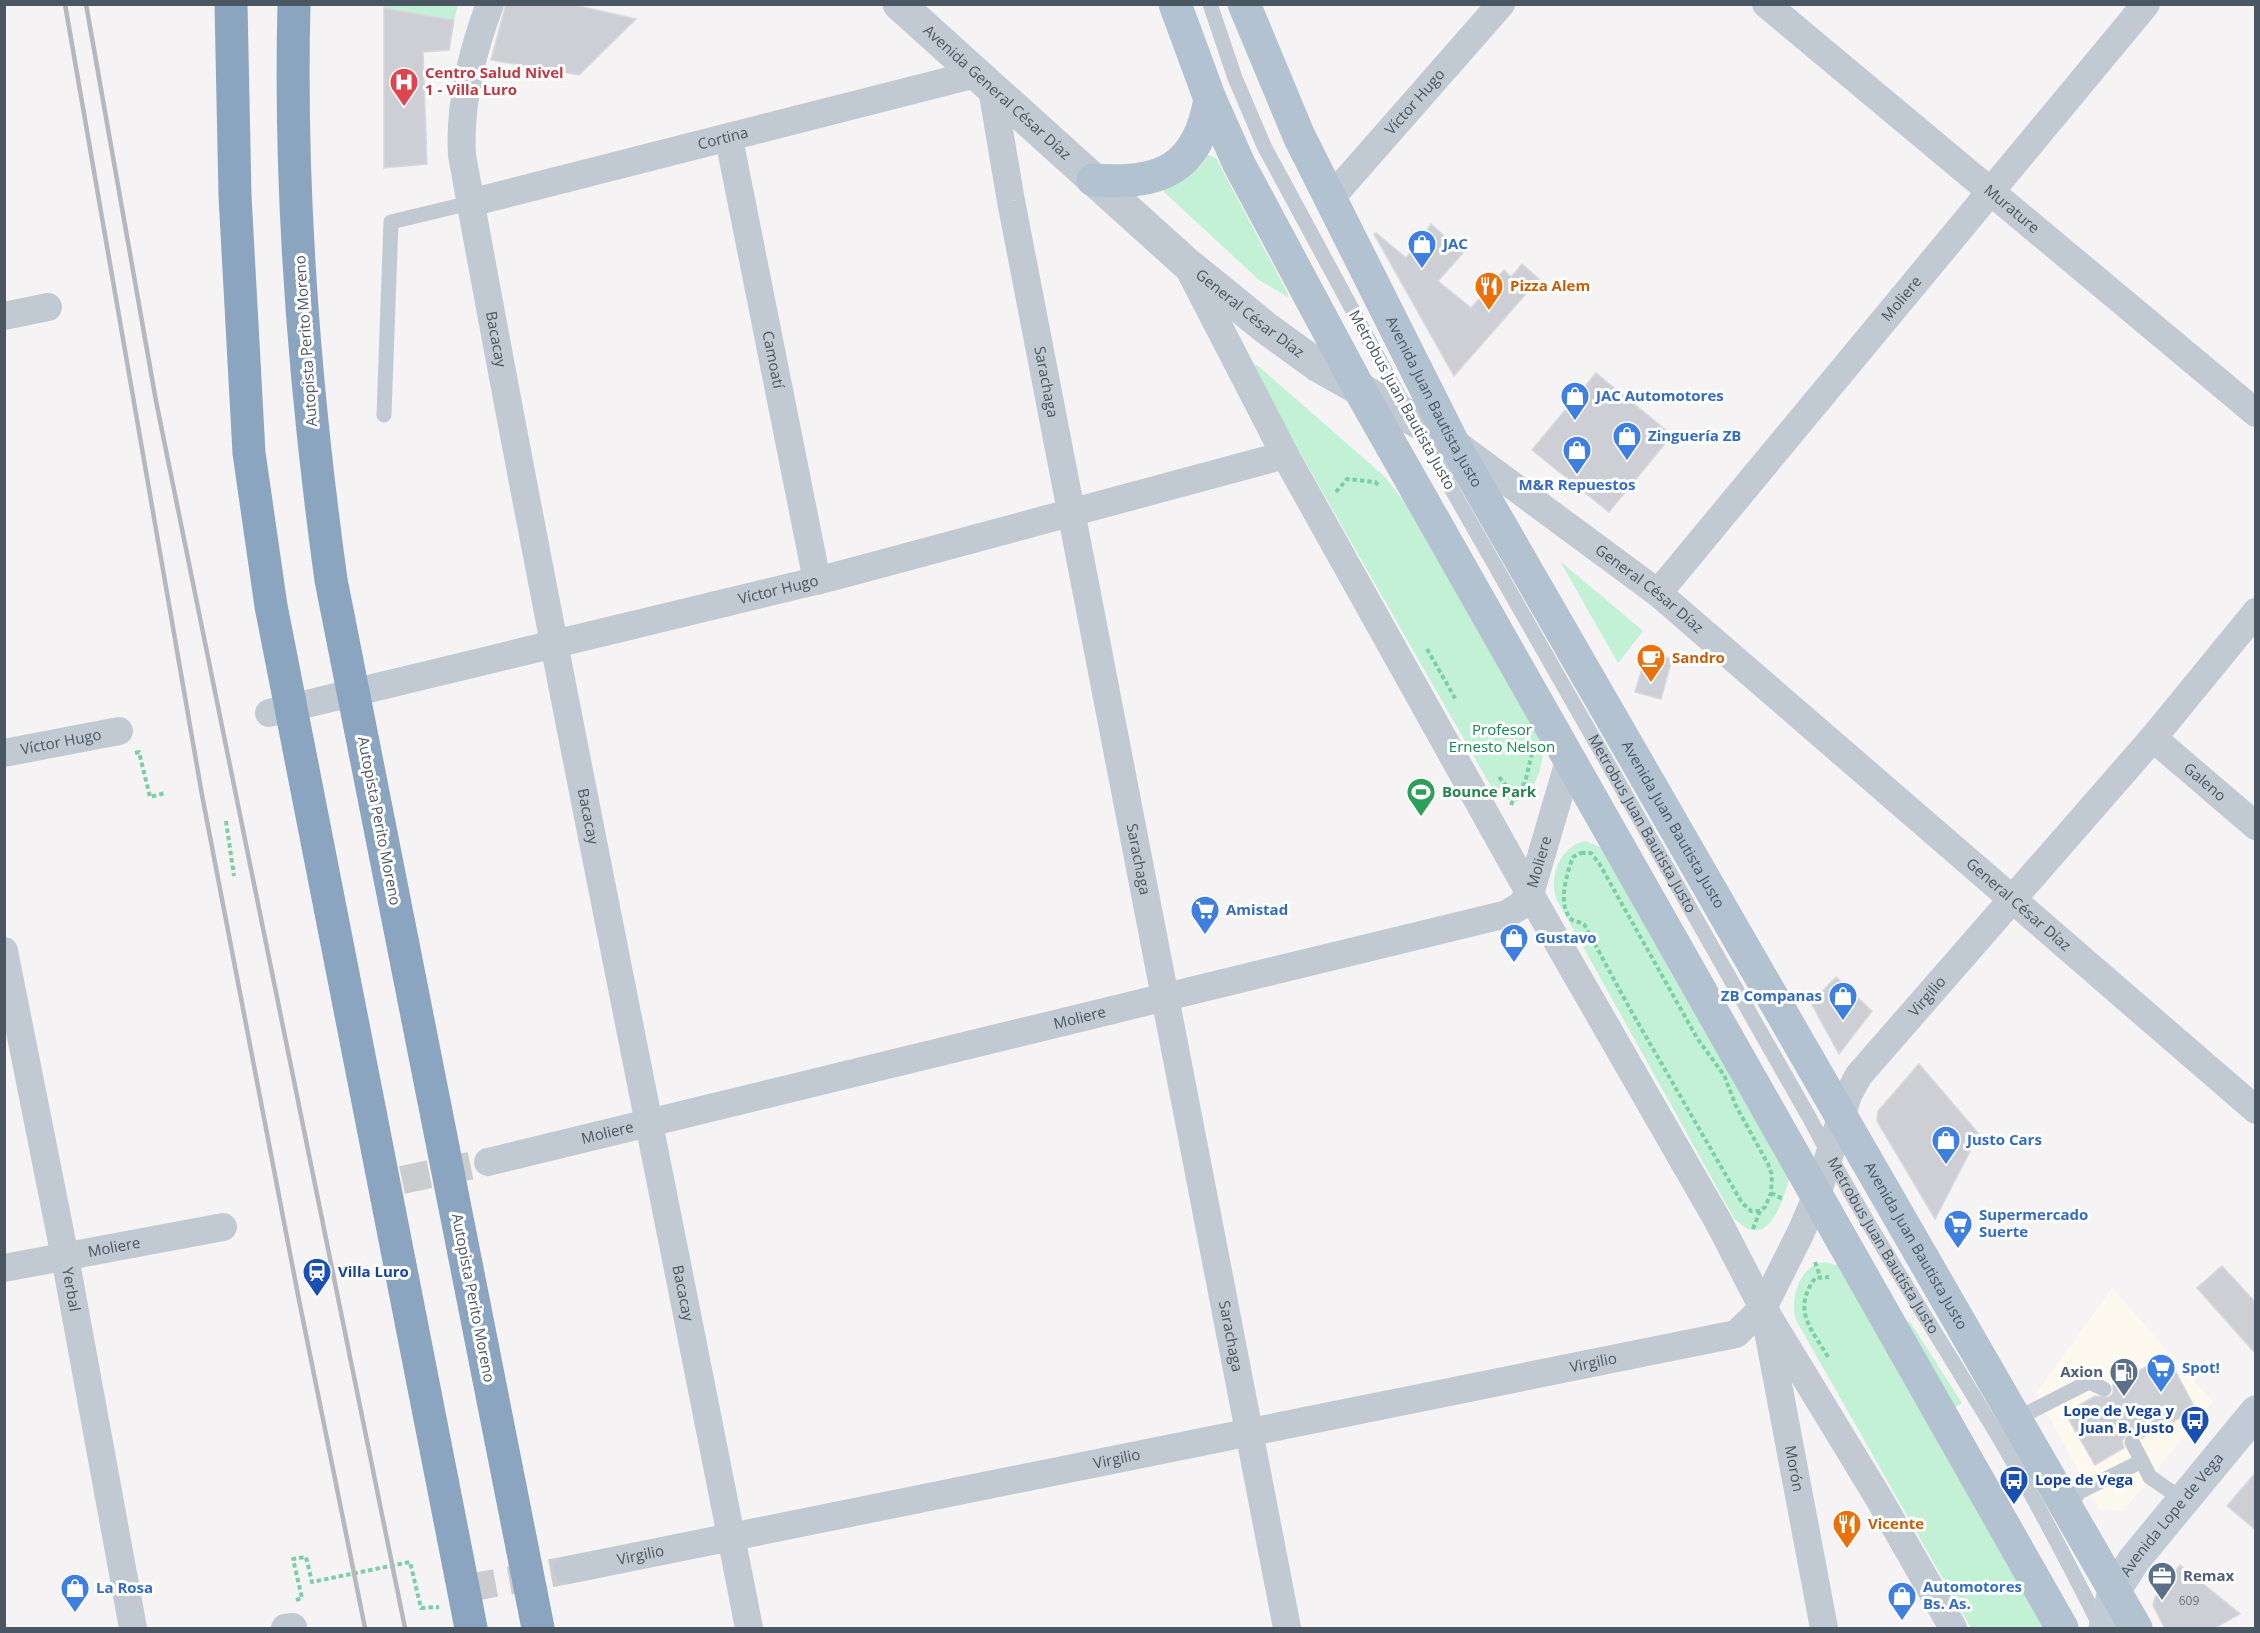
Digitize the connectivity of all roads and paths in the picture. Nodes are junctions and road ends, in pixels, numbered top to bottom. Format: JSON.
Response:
{"nodes":[{"id":1,"x":231,"y":4,"type":"edge"},
{"id":2,"x":294,"y":4,"type":"edge"},
{"id":3,"x":490,"y":4,"type":"edge"},
{"id":4,"x":899,"y":4,"type":"edge"},
{"id":5,"x":1175,"y":4,"type":"edge"},
{"id":6,"x":1210,"y":4,"type":"edge"},
{"id":7,"x":1244,"y":4,"type":"edge"},
{"id":8,"x":1501,"y":4,"type":"edge"},
{"id":9,"x":1766,"y":4,"type":"edge"},
{"id":10,"x":2146,"y":4,"type":"edge"},
{"id":11,"x":984,"y":82,"type":"junction"},
{"id":12,"x":1210,"y":99,"type":"junction"},
{"id":13,"x":729,"y":139,"type":"junction"},
{"id":14,"x":1093,"y":180,"type":"junction"},
{"id":15,"x":1989,"y":192,"type":"junction"},
{"id":16,"x":1330,"y":199,"type":"junction"},
{"id":17,"x":470,"y":202,"type":"junction"},
{"id":18,"x":1186,"y":263,"type":"junction"},
{"id":19,"x":48,"y":307,"type":"dead end"},
{"id":20,"x":4,"y":316,"type":"edge"},
{"id":21,"x":1361,"y":392,"type":"junction"},
{"id":22,"x":2256,"y":413,"type":"edge"},
{"id":23,"x":384,"y":415,"type":"dead end"},
{"id":24,"x":1411,"y":417,"type":"junction"},
{"id":25,"x":1452,"y":441,"type":"junction"},
{"id":26,"x":1285,"y":455,"type":"junction"},
{"id":27,"x":1329,"y":485,"type":"dead end"},
{"id":28,"x":1380,"y":486,"type":"dead end"},
{"id":29,"x":1072,"y":513,"type":"junction"},
{"id":30,"x":817,"y":581,"type":"junction"},
{"id":31,"x":1658,"y":593,"type":"junction"},
{"id":32,"x":2256,"y":612,"type":"edge"},
{"id":33,"x":1422,"y":639,"type":"dead end"},
{"id":34,"x":552,"y":646,"type":"junction"},
{"id":35,"x":1460,"y":708,"type":"dead end"},
{"id":36,"x":269,"y":713,"type":"dead end"},
{"id":37,"x":119,"y":731,"type":"dead end"},
{"id":38,"x":2153,"y":738,"type":"junction"},
{"id":39,"x":1532,"y":746,"type":"dead end"},
{"id":40,"x":4,"y":753,"type":"edge"},
{"id":41,"x":1569,"y":761,"type":"junction"},
{"id":42,"x":1493,"y":767,"type":"dead end"},
{"id":43,"x":142,"y":768,"type":"dead end"},
{"id":44,"x":1518,"y":789,"type":"junction"},
{"id":45,"x":165,"y":793,"type":"dead end"},
{"id":46,"x":1513,"y":801,"type":"dead end"},
{"id":47,"x":226,"y":820,"type":"dead end"},
{"id":48,"x":2256,"y":826,"type":"edge"},
{"id":49,"x":234,"y":876,"type":"dead end"},
{"id":50,"x":1530,"y":894,"type":"junction"},
{"id":51,"x":2015,"y":899,"type":"junction"},
{"id":52,"x":4,"y":951,"type":"edge"},
{"id":53,"x":1164,"y":999,"type":"junction"},
{"id":54,"x":2256,"y":1110,"type":"edge"},
{"id":55,"x":1841,"y":1118,"type":"junction"},
{"id":56,"x":650,"y":1124,"type":"junction"},
{"id":57,"x":1829,"y":1154,"type":"junction"},
{"id":58,"x":488,"y":1162,"type":"tunnel mouth"},
{"id":59,"x":1771,"y":1193,"type":"junction"},
{"id":60,"x":1817,"y":1195,"type":"junction"},
{"id":61,"x":1783,"y":1198,"type":"dead end"},
{"id":62,"x":1760,"y":1211,"type":"junction"},
{"id":63,"x":224,"y":1227,"type":"dead end"},
{"id":64,"x":1752,"y":1231,"type":"dead end"},
{"id":65,"x":65,"y":1257,"type":"junction"},
{"id":66,"x":1815,"y":1263,"type":"dead end"},
{"id":67,"x":4,"y":1268,"type":"edge"},
{"id":68,"x":1820,"y":1276,"type":"dead end"},
{"id":69,"x":1763,"y":1308,"type":"junction"},
{"id":70,"x":2104,"y":1389,"type":"dead end"},
{"id":71,"x":2016,"y":1419,"type":"junction"},
{"id":72,"x":2251,"y":1427,"type":"edge"},
{"id":73,"x":1249,"y":1433,"type":"junction"},
{"id":74,"x":2132,"y":1442,"type":"dead end"},
{"id":75,"x":2142,"y":1461,"type":"junction"},
{"id":76,"x":2183,"y":1500,"type":"junction"},
{"id":77,"x":2068,"y":1509,"type":"junction"},
{"id":78,"x":731,"y":1537,"type":"junction"},
{"id":79,"x":567,"y":1570,"type":"tunnel mouth"},
{"id":80,"x":2114,"y":1591,"type":"junction"},
{"id":81,"x":302,"y":1598,"type":"dead end"},
{"id":82,"x":421,"y":1608,"type":"dead end"},
{"id":83,"x":133,"y":1629,"type":"edge"},
{"id":84,"x":471,"y":1629,"type":"edge"},
{"id":85,"x":538,"y":1629,"type":"edge"},
{"id":86,"x":749,"y":1629,"type":"edge"},
{"id":87,"x":1287,"y":1629,"type":"edge"},
{"id":88,"x":1824,"y":1629,"type":"edge"},
{"id":89,"x":1953,"y":1629,"type":"edge"},
{"id":90,"x":2062,"y":1629,"type":"edge"},
{"id":91,"x":2103,"y":1629,"type":"edge"},
{"id":92,"x":2136,"y":1629,"type":"edge"}],
"edges":[{"from":1,"to":84,"type":"highway"},
{"from":2,"to":85,"type":"highway","name":"Autopista Perito Moreno"},
{"from":3,"to":17,"type":"street","name":"Bacacay"},
{"from":4,"to":11,"type":"street","name":"Avenida General César Díaz"},
{"from":5,"to":12,"type":"main road"},
{"from":6,"to":24,"type":"lane","name":"Metrobus Juan Bautista Justo"},
{"from":7,"to":16,"type":"main road","name":"Avenida Juan Bautista Justo"},
{"from":8,"to":16,"type":"street","name":"Víctor Hugo"},
{"from":9,"to":15,"type":"street","name":"Murature"},
{"from":10,"to":15,"type":"street","name":"Moliere"},
{"from":11,"to":13,"type":"street","name":"Cortina"},
{"from":11,"to":14,"type":"street","name":"Avenida General César Díaz"},
{"from":11,"to":29,"type":"street","name":"Sarachaga"},
{"from":12,"to":14,"type":"main road"},
{"from":12,"to":21,"type":"main road"},
{"from":13,"to":17,"type":"street","name":"Cortina"},
{"from":13,"to":30,"type":"street","name":"Camoatí"},
{"from":14,"to":18,"type":"street","name":"General César Díaz"},
{"from":15,"to":22,"type":"street","name":"Murature"},
{"from":15,"to":31,"type":"street","name":"Moliere"},
{"from":16,"to":25,"type":"main road","name":"Avenida Juan Bautista Justo"},
{"from":17,"to":23,"type":"lane"},
{"from":17,"to":34,"type":"street","name":"Bacacay"},
{"from":18,"to":21,"type":"street","name":"General César Díaz"},
{"from":18,"to":26,"type":"street"},
{"from":19,"to":20,"type":"street"},
{"from":21,"to":24,"type":"street","name":"General César Díaz"},
{"from":21,"to":41,"type":"main road"},
{"from":24,"to":25,"type":"street","name":"General César Díaz"},
{"from":24,"to":57,"type":"lane","name":"Metrobus Juan Bautista Justo"},
{"from":25,"to":31,"type":"street","name":"General César Díaz"},
{"from":25,"to":55,"type":"main road","name":"Avenida Juan Bautista Justo"},
{"from":26,"to":29,"type":"street","name":"Víctor Hugo"},
{"from":26,"to":50,"type":"street"},
{"from":27,"to":28,"type":"path"},
{"from":29,"to":30,"type":"street","name":"Víctor Hugo"},
{"from":29,"to":53,"type":"street","name":"Sarachaga"},
{"from":30,"to":34,"type":"street","name":"Víctor Hugo"},
{"from":31,"to":51,"type":"street","name":"General César Díaz"},
{"from":32,"to":38,"type":"street","name":"Virgilio"},
{"from":33,"to":35,"type":"path"},
{"from":34,"to":36,"type":"street","name":"Víctor Hugo"},
{"from":34,"to":56,"type":"street","name":"Bacacay"},
{"from":37,"to":40,"type":"street","name":"Víctor Hugo"},
{"from":38,"to":48,"type":"street","name":"Galeno"},
{"from":38,"to":51,"type":"street","name":"Virgilio"},
{"from":39,"to":44,"type":"path"},
{"from":41,"to":50,"type":"street","name":"Moliere"},
{"from":41,"to":60,"type":"main road"},
{"from":42,"to":44,"type":"path"},
{"from":43,"to":45,"type":"path"},
{"from":44,"to":46,"type":"path"},
{"from":47,"to":49,"type":"path"},
{"from":50,"to":53,"type":"street","name":"Moliere"},
{"from":50,"to":69,"type":"street"},
{"from":51,"to":54,"type":"street","name":"General César Díaz"},
{"from":51,"to":55,"type":"street","name":"Virgilio"},
{"from":52,"to":65,"type":"street","name":"Yerbal"},
{"from":53,"to":56,"type":"street","name":"Moliere"},
{"from":53,"to":73,"type":"street","name":"Sarachaga"},
{"from":55,"to":57,"type":"street","name":"Virgilio"},
{"from":55,"to":71,"type":"main road","name":"Avenida Juan Bautista Justo"},
{"from":56,"to":58,"type":"street","name":"Moliere"},
{"from":56,"to":78,"type":"street","name":"Bacacay"},
{"from":57,"to":60,"type":"street","name":"Virgilio"},
{"from":57,"to":91,"type":"lane","name":"Metrobus Juan Bautista Justo"},
{"from":59,"to":61,"type":"path"},
{"from":59,"to":62,"type":"path"},
{"from":59,"to":62,"type":"path"},
{"from":60,"to":69,"type":"street","name":"Virgilio"},
{"from":60,"to":90,"type":"main road"},
{"from":62,"to":64,"type":"path"},
{"from":63,"to":65,"type":"street","name":"Moliere"},
{"from":65,"to":67,"type":"street","name":"Moliere"},
{"from":65,"to":83,"type":"street","name":"Yerbal"},
{"from":66,"to":68,"type":"path"},
{"from":69,"to":73,"type":"street","name":"Virgilio"},
{"from":69,"to":88,"type":"street","name":"Morón"},
{"from":69,"to":89,"type":"street"},
{"from":70,"to":71,"type":"lane"},
{"from":71,"to":77,"type":"main road","name":"Avenida Juan Bautista Justo"},
{"from":72,"to":76,"type":"main road","name":"Avenida Lope de Vega"},
{"from":73,"to":78,"type":"street","name":"Virgilio"},
{"from":73,"to":87,"type":"street","name":"Sarachaga"},
{"from":74,"to":75,"type":"lane"},
{"from":75,"to":76,"type":"lane"},
{"from":75,"to":77,"type":"lane"},
{"from":76,"to":80,"type":"main road","name":"Avenida Lope de Vega"},
{"from":77,"to":80,"type":"main road","name":"Avenida Juan Bautista Justo"},
{"from":78,"to":79,"type":"street","name":"Virgilio"},
{"from":78,"to":86,"type":"street","name":"Bacacay"},
{"from":80,"to":91,"type":"main road","name":"Avenida Lope de Vega"},
{"from":80,"to":92,"type":"main road","name":"Avenida Juan Bautista Justo"},
{"from":81,"to":82,"type":"path"}]}
